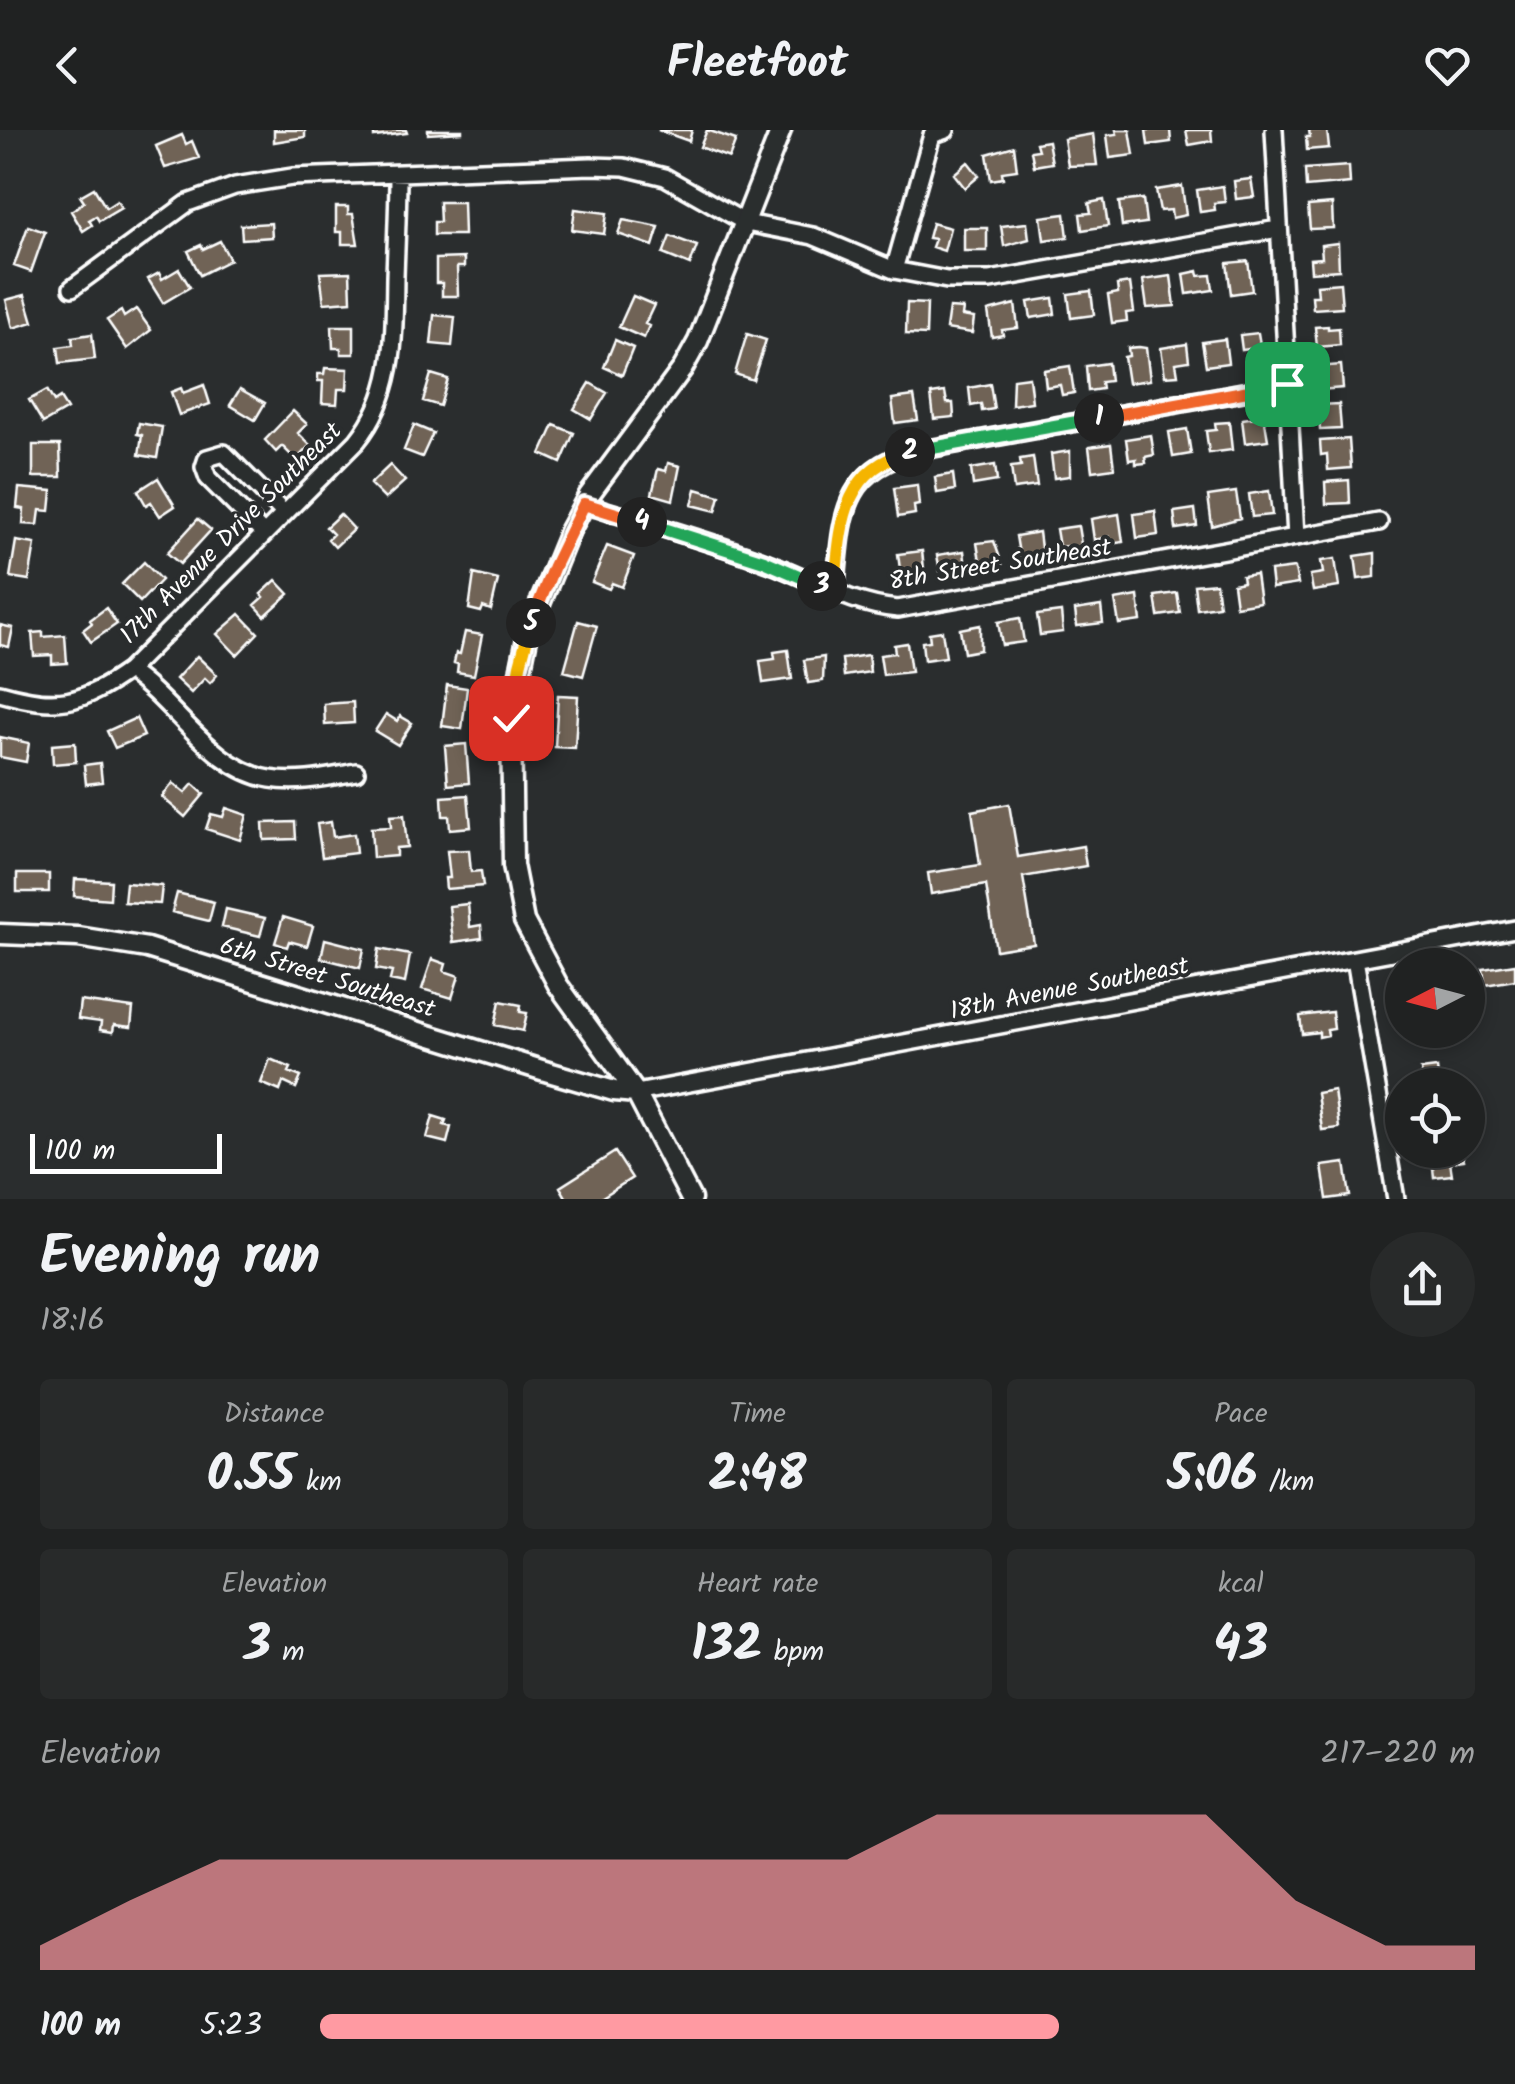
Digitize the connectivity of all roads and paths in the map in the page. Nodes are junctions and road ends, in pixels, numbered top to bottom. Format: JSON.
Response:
{"nodes":[{"id":1,"x":780,"y":130,"type":"edge"},
{"id":2,"x":946,"y":130,"type":"edge"},
{"id":3,"x":1274,"y":130,"type":"edge"},
{"id":4,"x":398,"y":175,"type":"junction"},
{"id":5,"x":746,"y":223,"type":"junction"},
{"id":6,"x":1278,"y":229,"type":"junction"},
{"id":7,"x":894,"y":270,"type":"junction"},
{"id":8,"x":72,"y":288,"type":"dead end"},
{"id":9,"x":1287,"y":384,"type":"junction"},
{"id":10,"x":584,"y":504,"type":"junction"},
{"id":11,"x":284,"y":512,"type":"junction"},
{"id":12,"x":1379,"y":522,"type":"dead end"},
{"id":13,"x":264,"y":534,"type":"junction"},
{"id":14,"x":1296,"y":537,"type":"junction"},
{"id":15,"x":834,"y":594,"type":"junction"},
{"id":16,"x":128,"y":671,"type":"junction"},
{"id":17,"x":0,"y":693,"type":"edge"},
{"id":18,"x":356,"y":772,"type":"dead end"},
{"id":19,"x":1512,"y":930,"type":"edge"},
{"id":20,"x":0,"y":934,"type":"edge"},
{"id":21,"x":1355,"y":959,"type":"junction"},
{"id":22,"x":636,"y":1093,"type":"junction"},
{"id":23,"x":691,"y":1199,"type":"edge"},
{"id":24,"x":1396,"y":1199,"type":"edge"}],
"edges":[{"from":1,"to":5,"type":"street"},
{"from":2,"to":7,"type":"street"},
{"from":3,"to":6,"type":"street"},
{"from":4,"to":5,"type":"street"},
{"from":4,"to":8,"type":"street"},
{"from":4,"to":11,"type":"street","name":"17th Avenue Drive Southeast"},
{"from":5,"to":7,"type":"street"},
{"from":5,"to":10,"type":"street"},
{"from":6,"to":7,"type":"street"},
{"from":6,"to":9,"type":"street"},
{"from":9,"to":14,"type":"street"},
{"from":9,"to":15,"type":"street"},
{"from":10,"to":15,"type":"street","name":"8th Street Southeast"},
{"from":10,"to":22,"type":"street"},
{"from":11,"to":13,"type":"street","name":"17th Avenue Drive Southeast"},
{"from":11,"to":13,"type":"street"},
{"from":12,"to":14,"type":"street","name":"8th Street Southeast"},
{"from":13,"to":16,"type":"street","name":"17th Avenue Drive Southeast"},
{"from":14,"to":15,"type":"street","name":"8th Street Southeast"},
{"from":16,"to":17,"type":"street","name":"17th Avenue Drive Southeast"},
{"from":16,"to":18,"type":"street"},
{"from":19,"to":21,"type":"street","name":"18th Avenue Southeast"},
{"from":20,"to":22,"type":"street","name":"6th Street Southeast"},
{"from":21,"to":22,"type":"street","name":"18th Avenue Southeast"},
{"from":21,"to":24,"type":"street"},
{"from":22,"to":23,"type":"street"}]}
